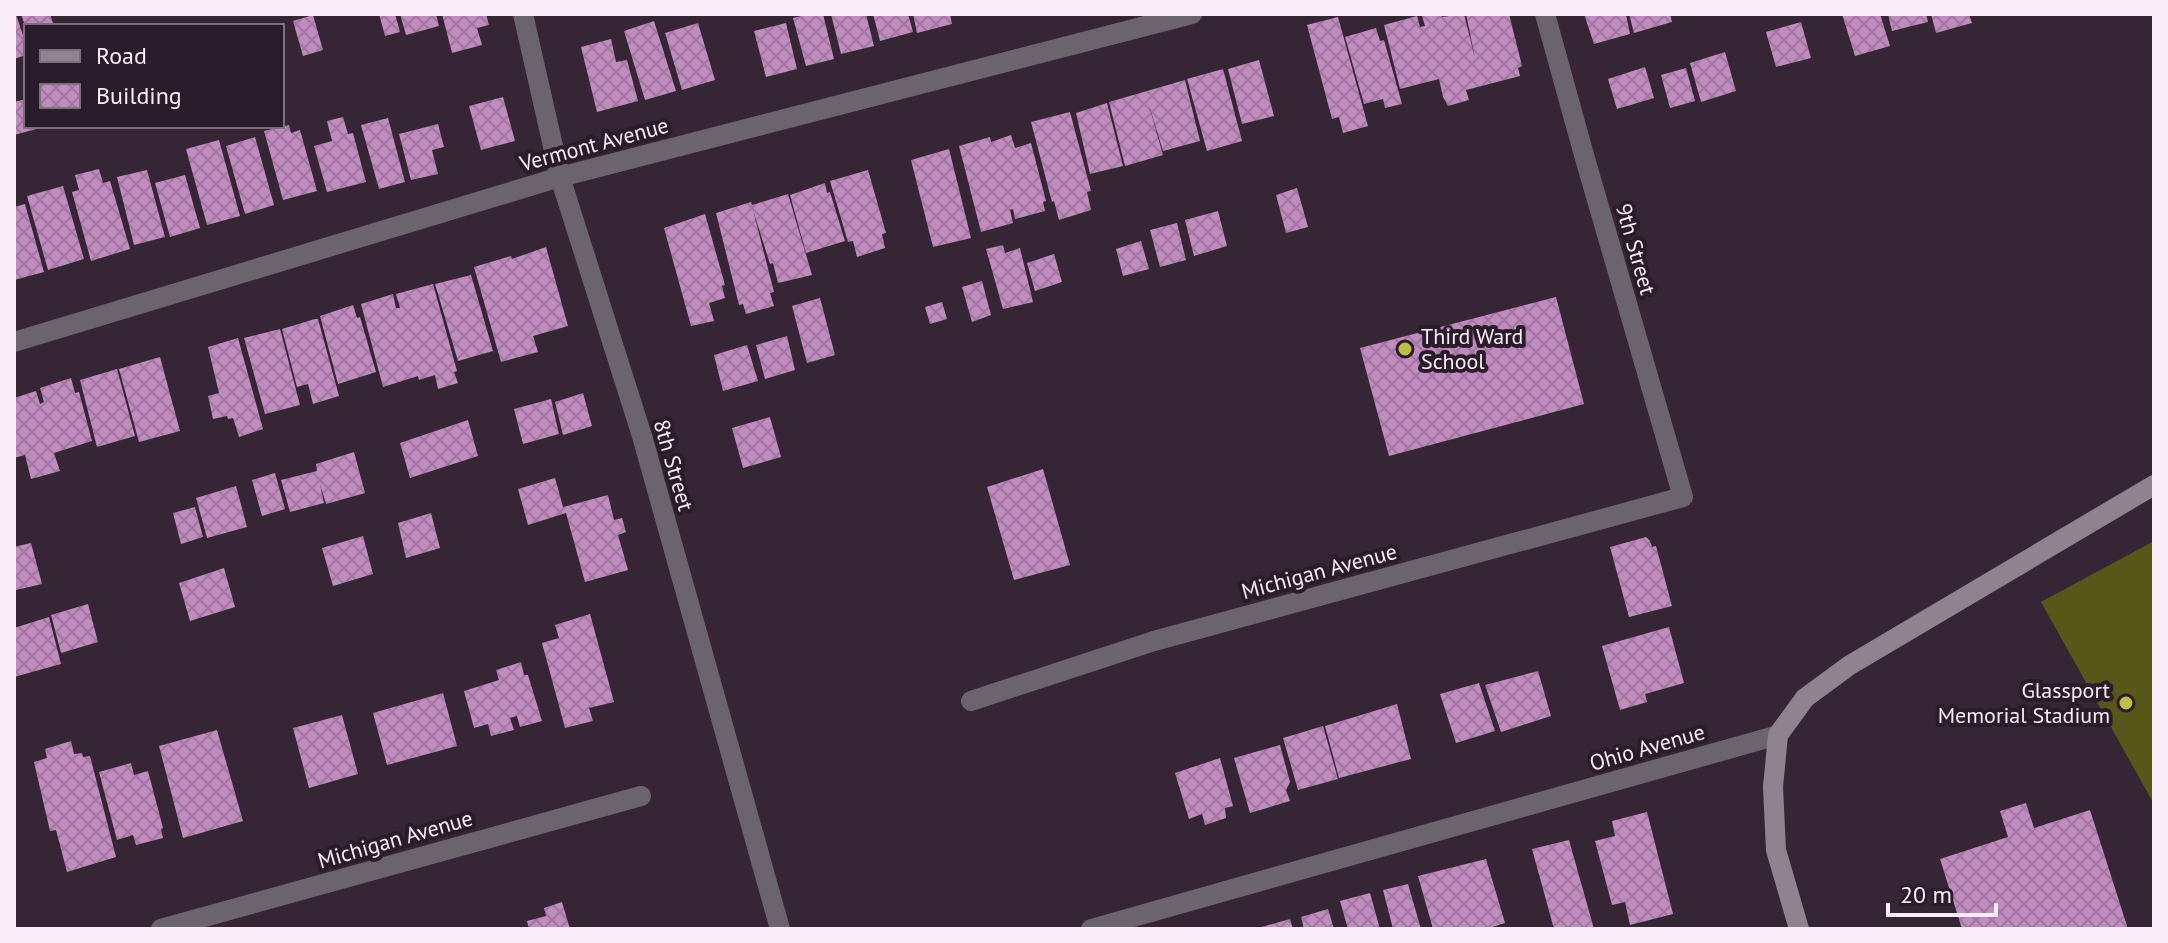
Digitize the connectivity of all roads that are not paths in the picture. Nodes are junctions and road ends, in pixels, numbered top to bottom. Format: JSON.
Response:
{"nodes":[{"id":1,"x":523,"y":14,"type":"edge"},
{"id":2,"x":1192,"y":14,"type":"edge"},
{"id":3,"x":1545,"y":14,"type":"edge"},
{"id":4,"x":560,"y":177,"type":"junction"},
{"id":5,"x":14,"y":342,"type":"edge"},
{"id":6,"x":2154,"y":485,"type":"edge"},
{"id":7,"x":1683,"y":497,"type":"joint"},
{"id":8,"x":971,"y":701,"type":"dead end"},
{"id":9,"x":1778,"y":735,"type":"junction"},
{"id":10,"x":641,"y":796,"type":"dead end"},
{"id":11,"x":161,"y":929,"type":"edge"},
{"id":12,"x":780,"y":929,"type":"edge"},
{"id":13,"x":1091,"y":929,"type":"edge"},
{"id":14,"x":1799,"y":929,"type":"edge"}],
"edges":[{"from":1,"to":4,"type":"street","name":"8th Street"},
{"from":2,"to":4,"type":"street","name":"Vermont Avenue"},
{"from":3,"to":7,"type":"street","name":"9th Street"},
{"from":4,"to":5,"type":"street","name":"Vermont Avenue"},
{"from":4,"to":12,"type":"street","name":"8th Street"},
{"from":6,"to":9,"type":"main road"},
{"from":7,"to":8,"type":"street","name":"Michigan Avenue"},
{"from":9,"to":13,"type":"street","name":"Ohio Avenue"},
{"from":9,"to":14,"type":"main road"},
{"from":10,"to":11,"type":"street","name":"Michigan Avenue"}]}
